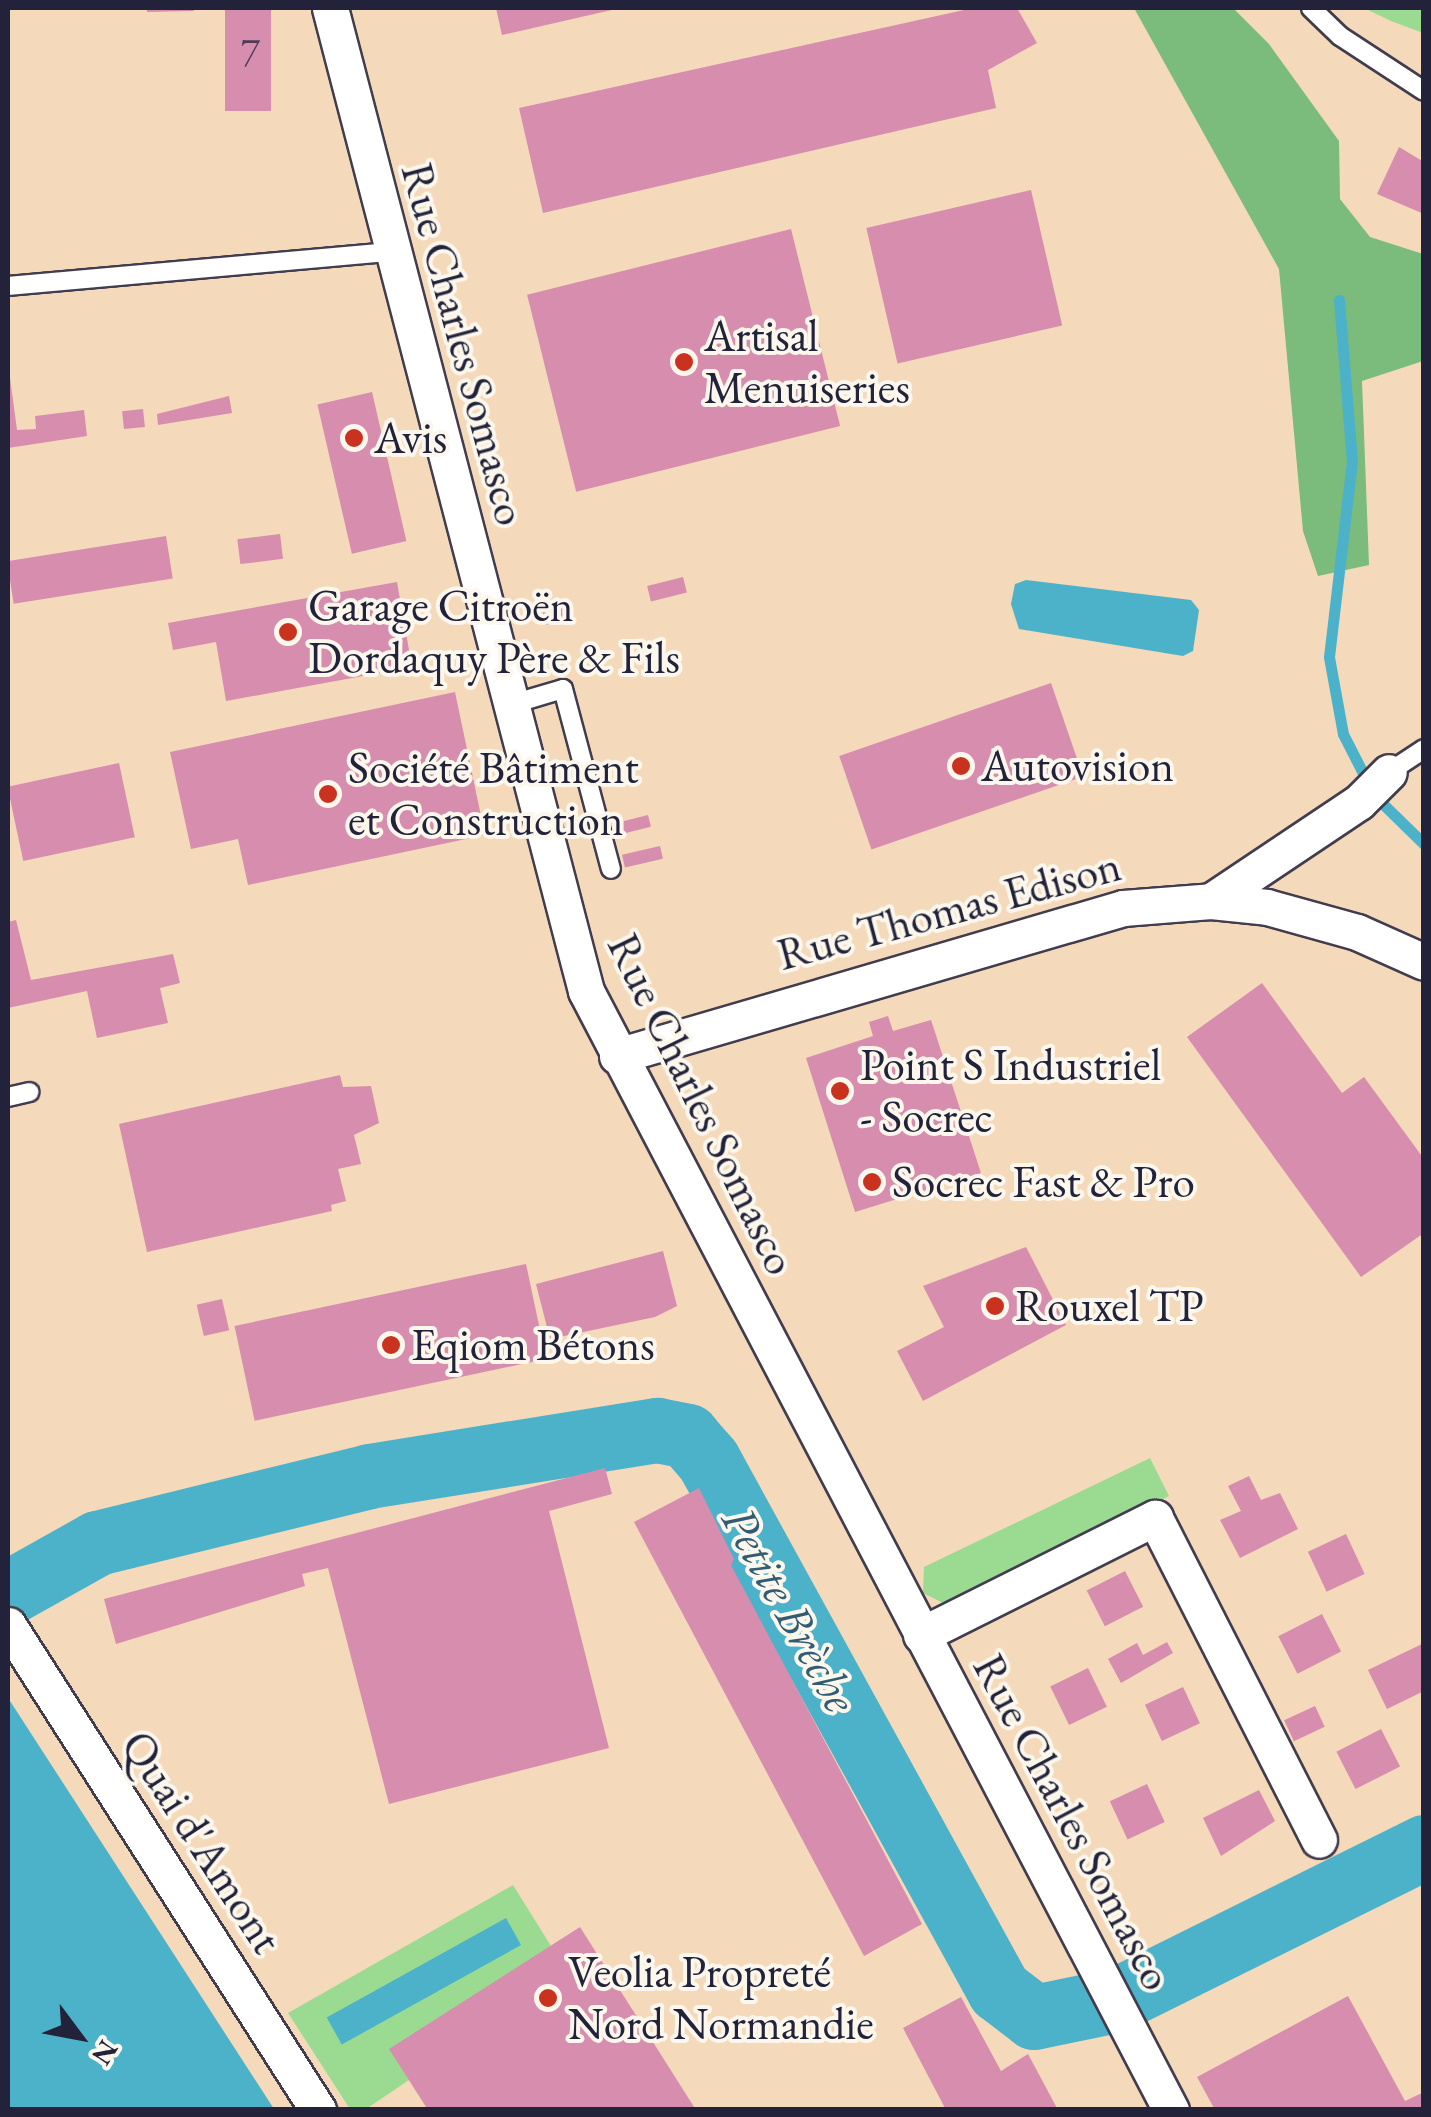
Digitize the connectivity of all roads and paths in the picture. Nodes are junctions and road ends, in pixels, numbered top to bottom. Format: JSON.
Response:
{"nodes":[{"id":1,"x":330,"y":8,"type":"edge"},
{"id":2,"x":1310,"y":8,"type":"edge"},
{"id":3,"x":1424,"y":91,"type":"edge"},
{"id":4,"x":390,"y":252,"type":"junction"},
{"id":5,"x":8,"y":286,"type":"edge"},
{"id":6,"x":509,"y":705,"type":"junction"},
{"id":7,"x":1424,"y":749,"type":"edge"},
{"id":8,"x":1389,"y":772,"type":"joint"},
{"id":9,"x":611,"y":868,"type":"dead end"},
{"id":10,"x":1211,"y":901,"type":"junction"},
{"id":11,"x":1424,"y":962,"type":"edge"},
{"id":12,"x":616,"y":1056,"type":"junction"},
{"id":13,"x":29,"y":1092,"type":"dead end"},
{"id":14,"x":8,"y":1097,"type":"edge"},
{"id":15,"x":10,"y":1630,"type":"edge"},
{"id":16,"x":921,"y":1635,"type":"junction"},
{"id":17,"x":1320,"y":1840,"type":"dead end"},
{"id":18,"x":318,"y":2110,"type":"edge"},
{"id":19,"x":1171,"y":2110,"type":"edge"}],
"edges":[{"from":1,"to":4,"type":"street","name":"Rue Charles Somasco"},
{"from":2,"to":3,"type":"lane"},
{"from":4,"to":5,"type":"lane"},
{"from":4,"to":6,"type":"street","name":"Rue Charles Somasco"},
{"from":6,"to":9,"type":"lane"},
{"from":6,"to":12,"type":"street","name":"Rue Charles Somasco"},
{"from":7,"to":8,"type":"lane"},
{"from":8,"to":10,"type":"street"},
{"from":10,"to":11,"type":"street","name":"Rue Thomas Edison"},
{"from":10,"to":12,"type":"street","name":"Rue Thomas Edison"},
{"from":12,"to":16,"type":"street","name":"Rue Charles Somasco"},
{"from":13,"to":14,"type":"lane"},
{"from":15,"to":18,"type":"street","name":"Quai d'Amont"},
{"from":16,"to":17,"type":"street"},
{"from":16,"to":19,"type":"street","name":"Rue Charles Somasco"}]}
